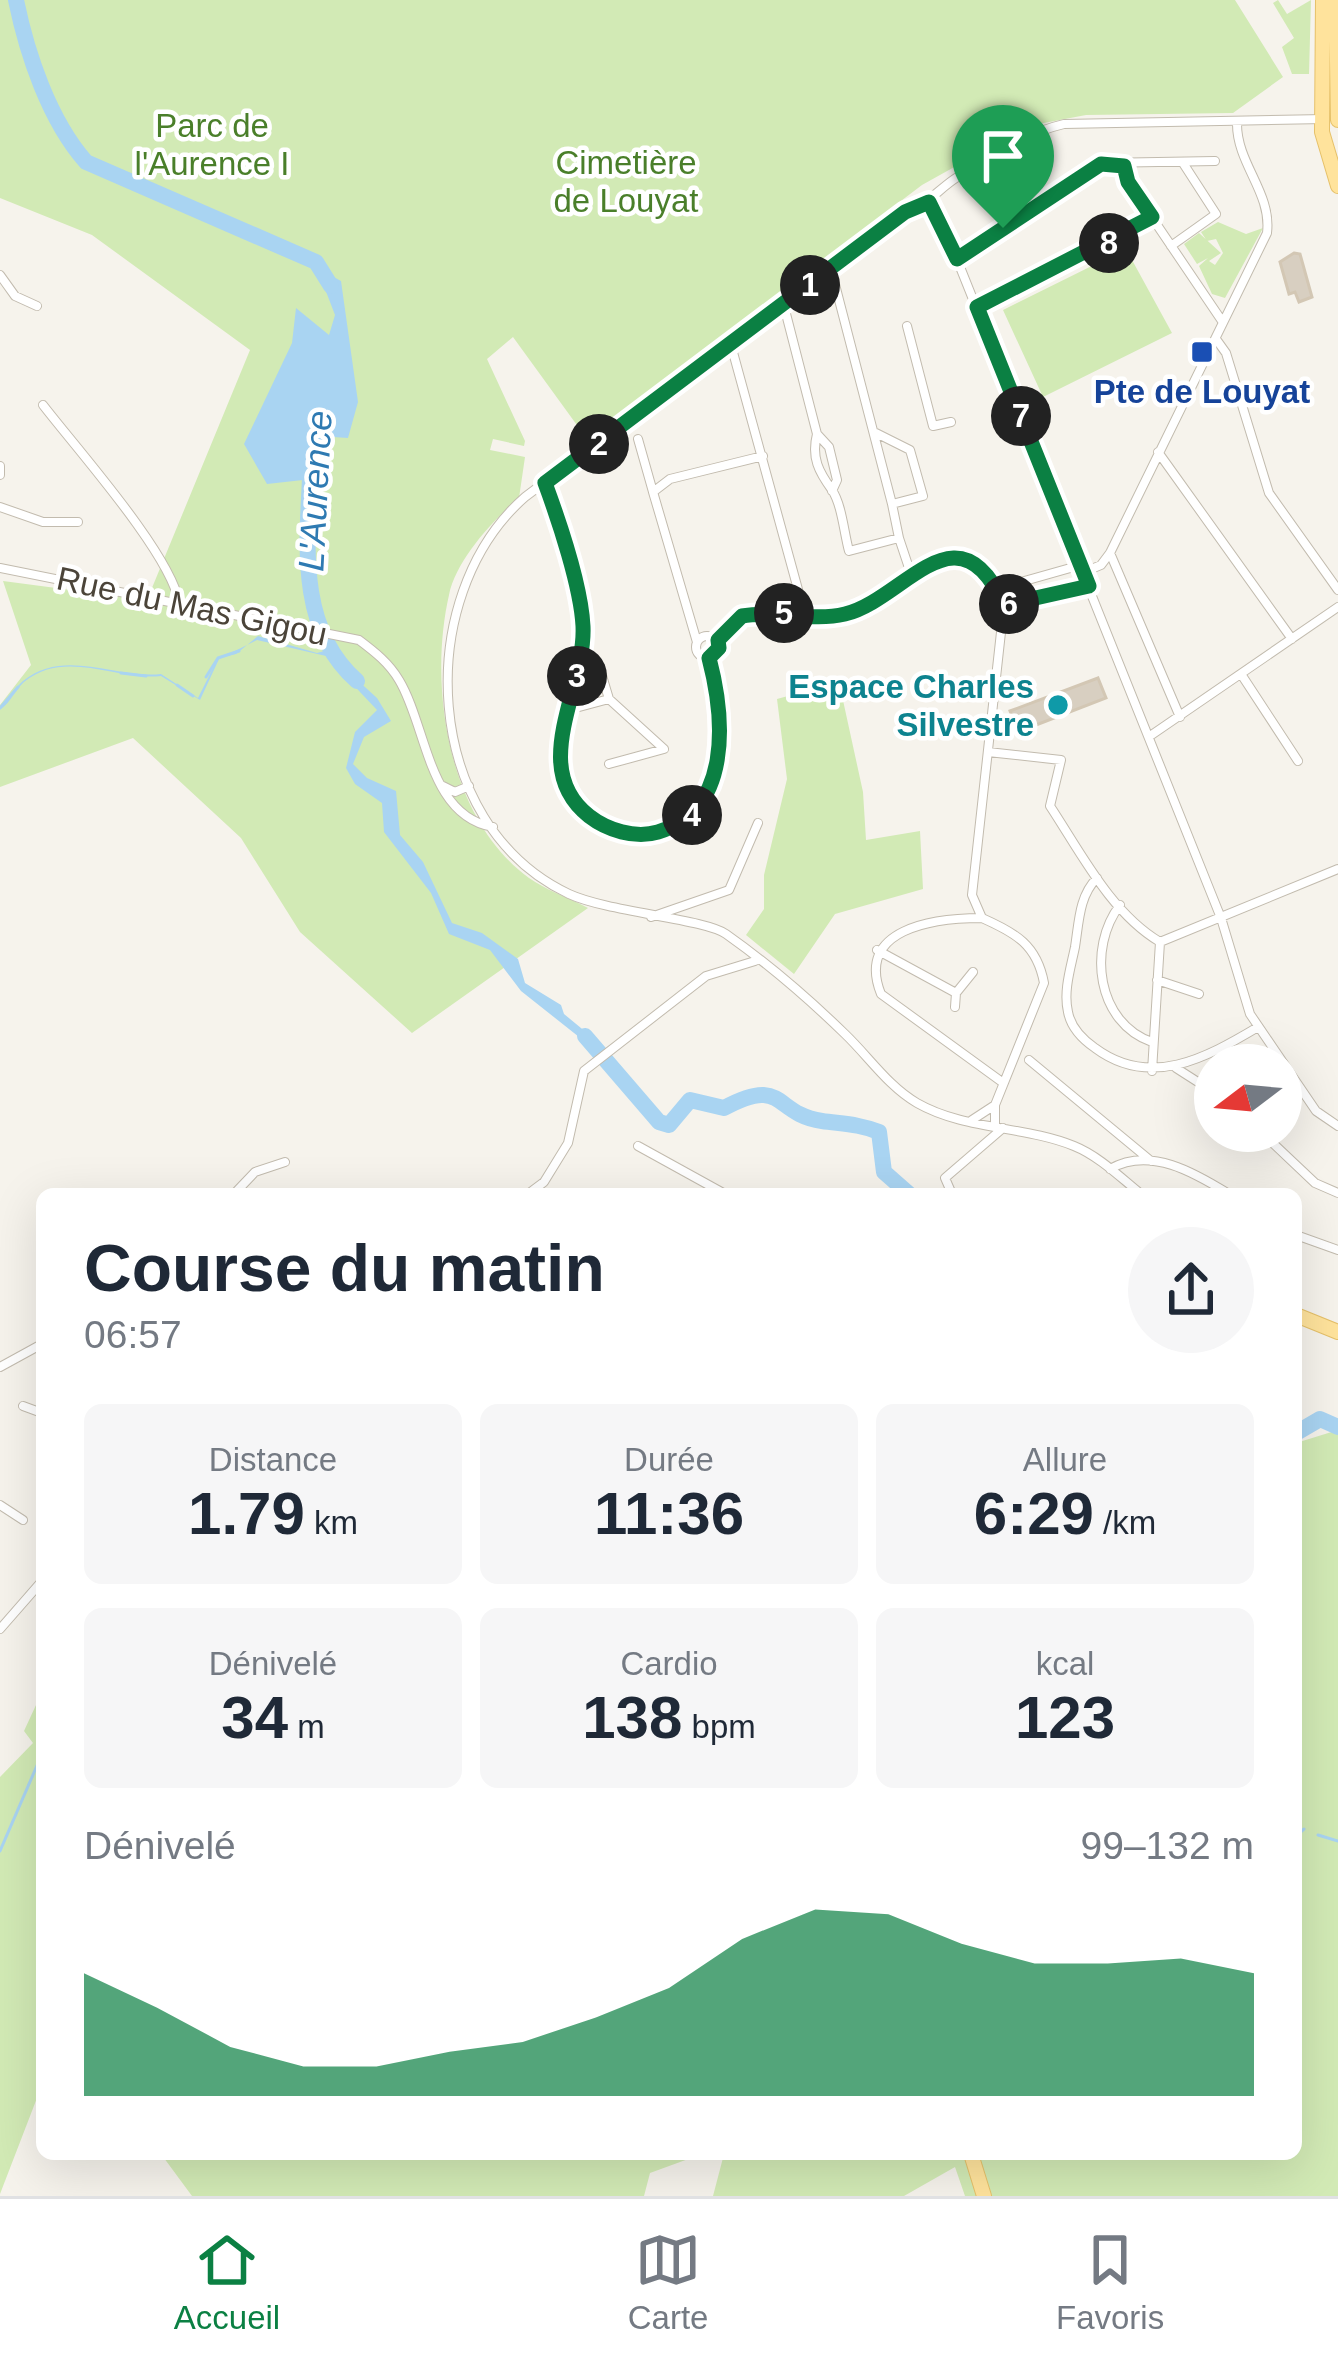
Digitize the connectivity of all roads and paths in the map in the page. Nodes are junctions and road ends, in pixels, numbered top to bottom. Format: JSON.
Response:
{"nodes":[{"id":1,"x":1323,"y":0,"type":"edge"},
{"id":2,"x":1336,"y":0,"type":"edge"},
{"id":3,"x":1333,"y":120,"type":"edge"},
{"id":4,"x":1237,"y":124,"type":"junction"},
{"id":5,"x":1215,"y":160,"type":"dead end"},
{"id":6,"x":1183,"y":163,"type":"junction"},
{"id":7,"x":1124,"y":166,"type":"junction"},
{"id":8,"x":1338,"y":186,"type":"edge"},
{"id":9,"x":929,"y":202,"type":"junction"},
{"id":10,"x":1152,"y":217,"type":"junction"},
{"id":11,"x":1171,"y":246,"type":"junction"},
{"id":12,"x":957,"y":259,"type":"junction"},
{"id":13,"x":831,"y":269,"type":"junction"},
{"id":14,"x":0,"y":275,"type":"edge"},
{"id":15,"x":37,"y":306,"type":"dead end"},
{"id":16,"x":784,"y":306,"type":"junction"},
{"id":17,"x":977,"y":307,"type":"junction"},
{"id":18,"x":1222,"y":321,"type":"junction"},
{"id":19,"x":907,"y":326,"type":"dead end"},
{"id":20,"x":1215,"y":338,"type":"junction"},
{"id":21,"x":731,"y":345,"type":"junction"},
{"id":22,"x":43,"y":405,"type":"dead end"},
{"id":23,"x":952,"y":422,"type":"dead end"},
{"id":24,"x":817,"y":434,"type":"junction"},
{"id":25,"x":876,"y":434,"type":"junction"},
{"id":26,"x":638,"y":440,"type":"dead end"},
{"id":27,"x":1158,"y":452,"type":"junction"},
{"id":28,"x":763,"y":456,"type":"junction"},
{"id":29,"x":545,"y":483,"type":"junction"},
{"id":30,"x":832,"y":490,"type":"junction"},
{"id":31,"x":653,"y":492,"type":"junction"},
{"id":32,"x":892,"y":504,"type":"junction"},
{"id":33,"x":0,"y":505,"type":"edge"},
{"id":34,"x":77,"y":522,"type":"dead end"},
{"id":35,"x":899,"y":538,"type":"junction"},
{"id":36,"x":1110,"y":553,"type":"junction"},
{"id":37,"x":0,"y":568,"type":"edge"},
{"id":38,"x":1082,"y":568,"type":"junction"},
{"id":39,"x":911,"y":574,"type":"junction"},
{"id":40,"x":1089,"y":586,"type":"junction"},
{"id":41,"x":997,"y":590,"type":"junction"},
{"id":42,"x":1338,"y":590,"type":"edge"},
{"id":43,"x":178,"y":602,"type":"junction"},
{"id":44,"x":1004,"y":605,"type":"junction"},
{"id":45,"x":1338,"y":607,"type":"edge"},
{"id":46,"x":800,"y":614,"type":"junction"},
{"id":47,"x":1292,"y":639,"type":"junction"},
{"id":48,"x":718,"y":640,"type":"junction"},
{"id":49,"x":697,"y":642,"type":"junction"},
{"id":50,"x":583,"y":650,"type":"junction"},
{"id":51,"x":709,"y":658,"type":"junction"},
{"id":52,"x":1241,"y":674,"type":"junction"},
{"id":53,"x":609,"y":699,"type":"junction"},
{"id":54,"x":568,"y":710,"type":"junction"},
{"id":55,"x":1180,"y":717,"type":"junction"},
{"id":56,"x":1150,"y":736,"type":"junction"},
{"id":57,"x":988,"y":752,"type":"junction"},
{"id":58,"x":1298,"y":761,"type":"dead end"},
{"id":59,"x":609,"y":764,"type":"dead end"},
{"id":60,"x":440,"y":785,"type":"junction"},
{"id":61,"x":469,"y":786,"type":"junction"},
{"id":62,"x":475,"y":797,"type":"junction"},
{"id":63,"x":454,"y":803,"type":"junction"},
{"id":64,"x":758,"y":824,"type":"dead end"},
{"id":65,"x":494,"y":828,"type":"junction"},
{"id":66,"x":1338,"y":869,"type":"edge"},
{"id":67,"x":1097,"y":878,"type":"junction"},
{"id":68,"x":972,"y":895,"type":"junction"},
{"id":69,"x":1120,"y":905,"type":"junction"},
{"id":70,"x":649,"y":918,"type":"junction"},
{"id":71,"x":957,"y":918,"type":"junction"},
{"id":72,"x":982,"y":918,"type":"junction"},
{"id":73,"x":1221,"y":918,"type":"junction"},
{"id":74,"x":1160,"y":942,"type":"junction"},
{"id":75,"x":877,"y":950,"type":"junction"},
{"id":76,"x":757,"y":961,"type":"junction"},
{"id":77,"x":974,"y":972,"type":"dead end"},
{"id":78,"x":1157,"y":980,"type":"junction"},
{"id":79,"x":956,"y":993,"type":"junction"},
{"id":80,"x":1199,"y":994,"type":"dead end"},
{"id":81,"x":955,"y":1007,"type":"dead end"},
{"id":82,"x":1258,"y":1027,"type":"junction"},
{"id":83,"x":1152,"y":1042,"type":"junction"},
{"id":84,"x":1029,"y":1060,"type":"dead end"},
{"id":85,"x":1176,"y":1068,"type":"junction"},
{"id":86,"x":1152,"y":1071,"type":"junction"},
{"id":87,"x":1194,"y":1080,"type":"edge"},
{"id":88,"x":1002,"y":1082,"type":"junction"},
{"id":89,"x":995,"y":1105,"type":"junction"},
{"id":90,"x":972,"y":1120,"type":"junction"},
{"id":91,"x":999,"y":1126,"type":"junction"},
{"id":92,"x":1338,"y":1126,"type":"edge"},
{"id":93,"x":638,"y":1146,"type":"dead end"},
{"id":94,"x":1282,"y":1152,"type":"edge"},
{"id":95,"x":1151,"y":1161,"type":"junction"},
{"id":96,"x":285,"y":1162,"type":"dead end"},
{"id":97,"x":1110,"y":1169,"type":"junction"},
{"id":98,"x":240,"y":1188,"type":"edge"},
{"id":99,"x":534,"y":1188,"type":"edge"},
{"id":100,"x":714,"y":1188,"type":"edge"},
{"id":101,"x":949,"y":1188,"type":"edge"},
{"id":102,"x":1134,"y":1188,"type":"edge"},
{"id":103,"x":1219,"y":1188,"type":"edge"},
{"id":104,"x":1338,"y":1193,"type":"edge"},
{"id":105,"x":1302,"y":1237,"type":"edge"},
{"id":106,"x":1338,"y":1250,"type":"edge"},
{"id":107,"x":1302,"y":1312,"type":"edge"},
{"id":108,"x":1302,"y":1313,"type":"edge"},
{"id":109,"x":1338,"y":1322,"type":"edge"},
{"id":110,"x":1338,"y":1332,"type":"edge"},
{"id":111,"x":36,"y":1347,"type":"edge"},
{"id":112,"x":0,"y":1367,"type":"edge"},
{"id":113,"x":23,"y":1406,"type":"dead end"},
{"id":114,"x":36,"y":1411,"type":"edge"},
{"id":115,"x":0,"y":1505,"type":"edge"},
{"id":116,"x":23,"y":1520,"type":"dead end"},
{"id":117,"x":36,"y":1587,"type":"edge"},
{"id":118,"x":0,"y":1627,"type":"edge"},
{"id":119,"x":964,"y":2160,"type":"edge"},
{"id":120,"x":973,"y":2160,"type":"edge"},
{"id":121,"x":974,"y":2196,"type":"edge"},
{"id":122,"x":983,"y":2196,"type":"edge"}],
"edges":[{"from":1,"to":3,"type":"main road"},
{"from":2,"to":3,"type":"main road"},
{"from":3,"to":4,"type":"street"},
{"from":3,"to":8,"type":"main road"},
{"from":4,"to":9,"type":"street"},
{"from":4,"to":18,"type":"street"},
{"from":5,"to":6,"type":"street"},
{"from":6,"to":7,"type":"street"},
{"from":6,"to":11,"type":"street"},
{"from":7,"to":10,"type":"street"},
{"from":7,"to":12,"type":"street"},
{"from":9,"to":12,"type":"street"},
{"from":9,"to":13,"type":"street"},
{"from":10,"to":11,"type":"street"},
{"from":10,"to":17,"type":"street"},
{"from":11,"to":18,"type":"street"},
{"from":12,"to":17,"type":"street"},
{"from":13,"to":16,"type":"street"},
{"from":13,"to":25,"type":"street"},
{"from":14,"to":15,"type":"street"},
{"from":16,"to":21,"type":"street"},
{"from":16,"to":24,"type":"street"},
{"from":17,"to":38,"type":"street"},
{"from":18,"to":20,"type":"street"},
{"from":19,"to":23,"type":"street"},
{"from":20,"to":27,"type":"street"},
{"from":20,"to":42,"type":"street"},
{"from":21,"to":28,"type":"street"},
{"from":21,"to":29,"type":"street"},
{"from":22,"to":43,"type":"street"},
{"from":24,"to":30,"type":"street"},
{"from":24,"to":30,"type":"street"},
{"from":25,"to":32,"type":"street"},
{"from":25,"to":32,"type":"street"},
{"from":26,"to":31,"type":"street"},
{"from":27,"to":36,"type":"street"},
{"from":27,"to":47,"type":"street"},
{"from":28,"to":31,"type":"street"},
{"from":28,"to":46,"type":"street"},
{"from":29,"to":50,"type":"street"},
{"from":29,"to":61,"type":"street"},
{"from":30,"to":35,"type":"street"},
{"from":31,"to":49,"type":"street"},
{"from":32,"to":35,"type":"street"},
{"from":33,"to":34,"type":"street"},
{"from":35,"to":39,"type":"street"},
{"from":36,"to":38,"type":"street"},
{"from":36,"to":55,"type":"street"},
{"from":37,"to":43,"type":"street","name":"Rue du Mas Gigou"},
{"from":38,"to":40,"type":"street"},
{"from":38,"to":41,"type":"street"},
{"from":39,"to":41,"type":"street"},
{"from":39,"to":46,"type":"street"},
{"from":40,"to":44,"type":"street"},
{"from":40,"to":56,"type":"street"},
{"from":41,"to":44,"type":"street"},
{"from":43,"to":60,"type":"street","name":"Rue du Mas Gigou"},
{"from":44,"to":57,"type":"street"},
{"from":45,"to":47,"type":"street"},
{"from":46,"to":48,"type":"street"},
{"from":47,"to":52,"type":"street"},
{"from":48,"to":49,"type":"street"},
{"from":48,"to":51,"type":"street"},
{"from":49,"to":51,"type":"street"},
{"from":50,"to":53,"type":"street"},
{"from":50,"to":54,"type":"street"},
{"from":51,"to":54,"type":"street"},
{"from":52,"to":55,"type":"street"},
{"from":52,"to":58,"type":"street"},
{"from":53,"to":54,"type":"street"},
{"from":53,"to":59,"type":"street"},
{"from":55,"to":56,"type":"street"},
{"from":56,"to":73,"type":"street"},
{"from":57,"to":67,"type":"street"},
{"from":57,"to":68,"type":"street"},
{"from":60,"to":61,"type":"street"},
{"from":60,"to":63,"type":"street","name":"Rue du Mas Gigou"},
{"from":61,"to":62,"type":"street"},
{"from":62,"to":63,"type":"street"},
{"from":62,"to":65,"type":"street"},
{"from":63,"to":65,"type":"street","name":"Rue du Mas Gigou"},
{"from":64,"to":70,"type":"street"},
{"from":65,"to":70,"type":"street"},
{"from":66,"to":73,"type":"street"},
{"from":67,"to":69,"type":"street"},
{"from":67,"to":86,"type":"street"},
{"from":68,"to":71,"type":"street"},
{"from":68,"to":72,"type":"street"},
{"from":69,"to":74,"type":"street"},
{"from":69,"to":83,"type":"street"},
{"from":70,"to":76,"type":"street"},
{"from":71,"to":72,"type":"street"},
{"from":71,"to":75,"type":"street"},
{"from":72,"to":88,"type":"street"},
{"from":73,"to":74,"type":"street"},
{"from":73,"to":82,"type":"street"},
{"from":74,"to":78,"type":"street"},
{"from":75,"to":79,"type":"street"},
{"from":75,"to":88,"type":"street"},
{"from":76,"to":90,"type":"street"},
{"from":76,"to":99,"type":"street"},
{"from":77,"to":79,"type":"street"},
{"from":78,"to":80,"type":"street"},
{"from":78,"to":83,"type":"street"},
{"from":79,"to":81,"type":"street"},
{"from":82,"to":85,"type":"street"},
{"from":82,"to":92,"type":"street"},
{"from":83,"to":86,"type":"street"},
{"from":84,"to":95,"type":"street"},
{"from":85,"to":86,"type":"street"},
{"from":85,"to":87,"type":"street"},
{"from":88,"to":89,"type":"street"},
{"from":89,"to":90,"type":"street"},
{"from":89,"to":91,"type":"street"},
{"from":90,"to":91,"type":"street"},
{"from":91,"to":97,"type":"street"},
{"from":91,"to":101,"type":"street"},
{"from":93,"to":100,"type":"street"},
{"from":94,"to":104,"type":"street"},
{"from":95,"to":97,"type":"street"},
{"from":95,"to":103,"type":"street"},
{"from":96,"to":98,"type":"street"},
{"from":97,"to":102,"type":"street"},
{"from":105,"to":106,"type":"street"},
{"from":107,"to":109,"type":"main road"},
{"from":108,"to":110,"type":"main road"},
{"from":111,"to":112,"type":"street"},
{"from":113,"to":114,"type":"street"},
{"from":115,"to":116,"type":"street"},
{"from":117,"to":118,"type":"street"},
{"from":119,"to":121,"type":"main road"},
{"from":120,"to":122,"type":"main road"}]}
